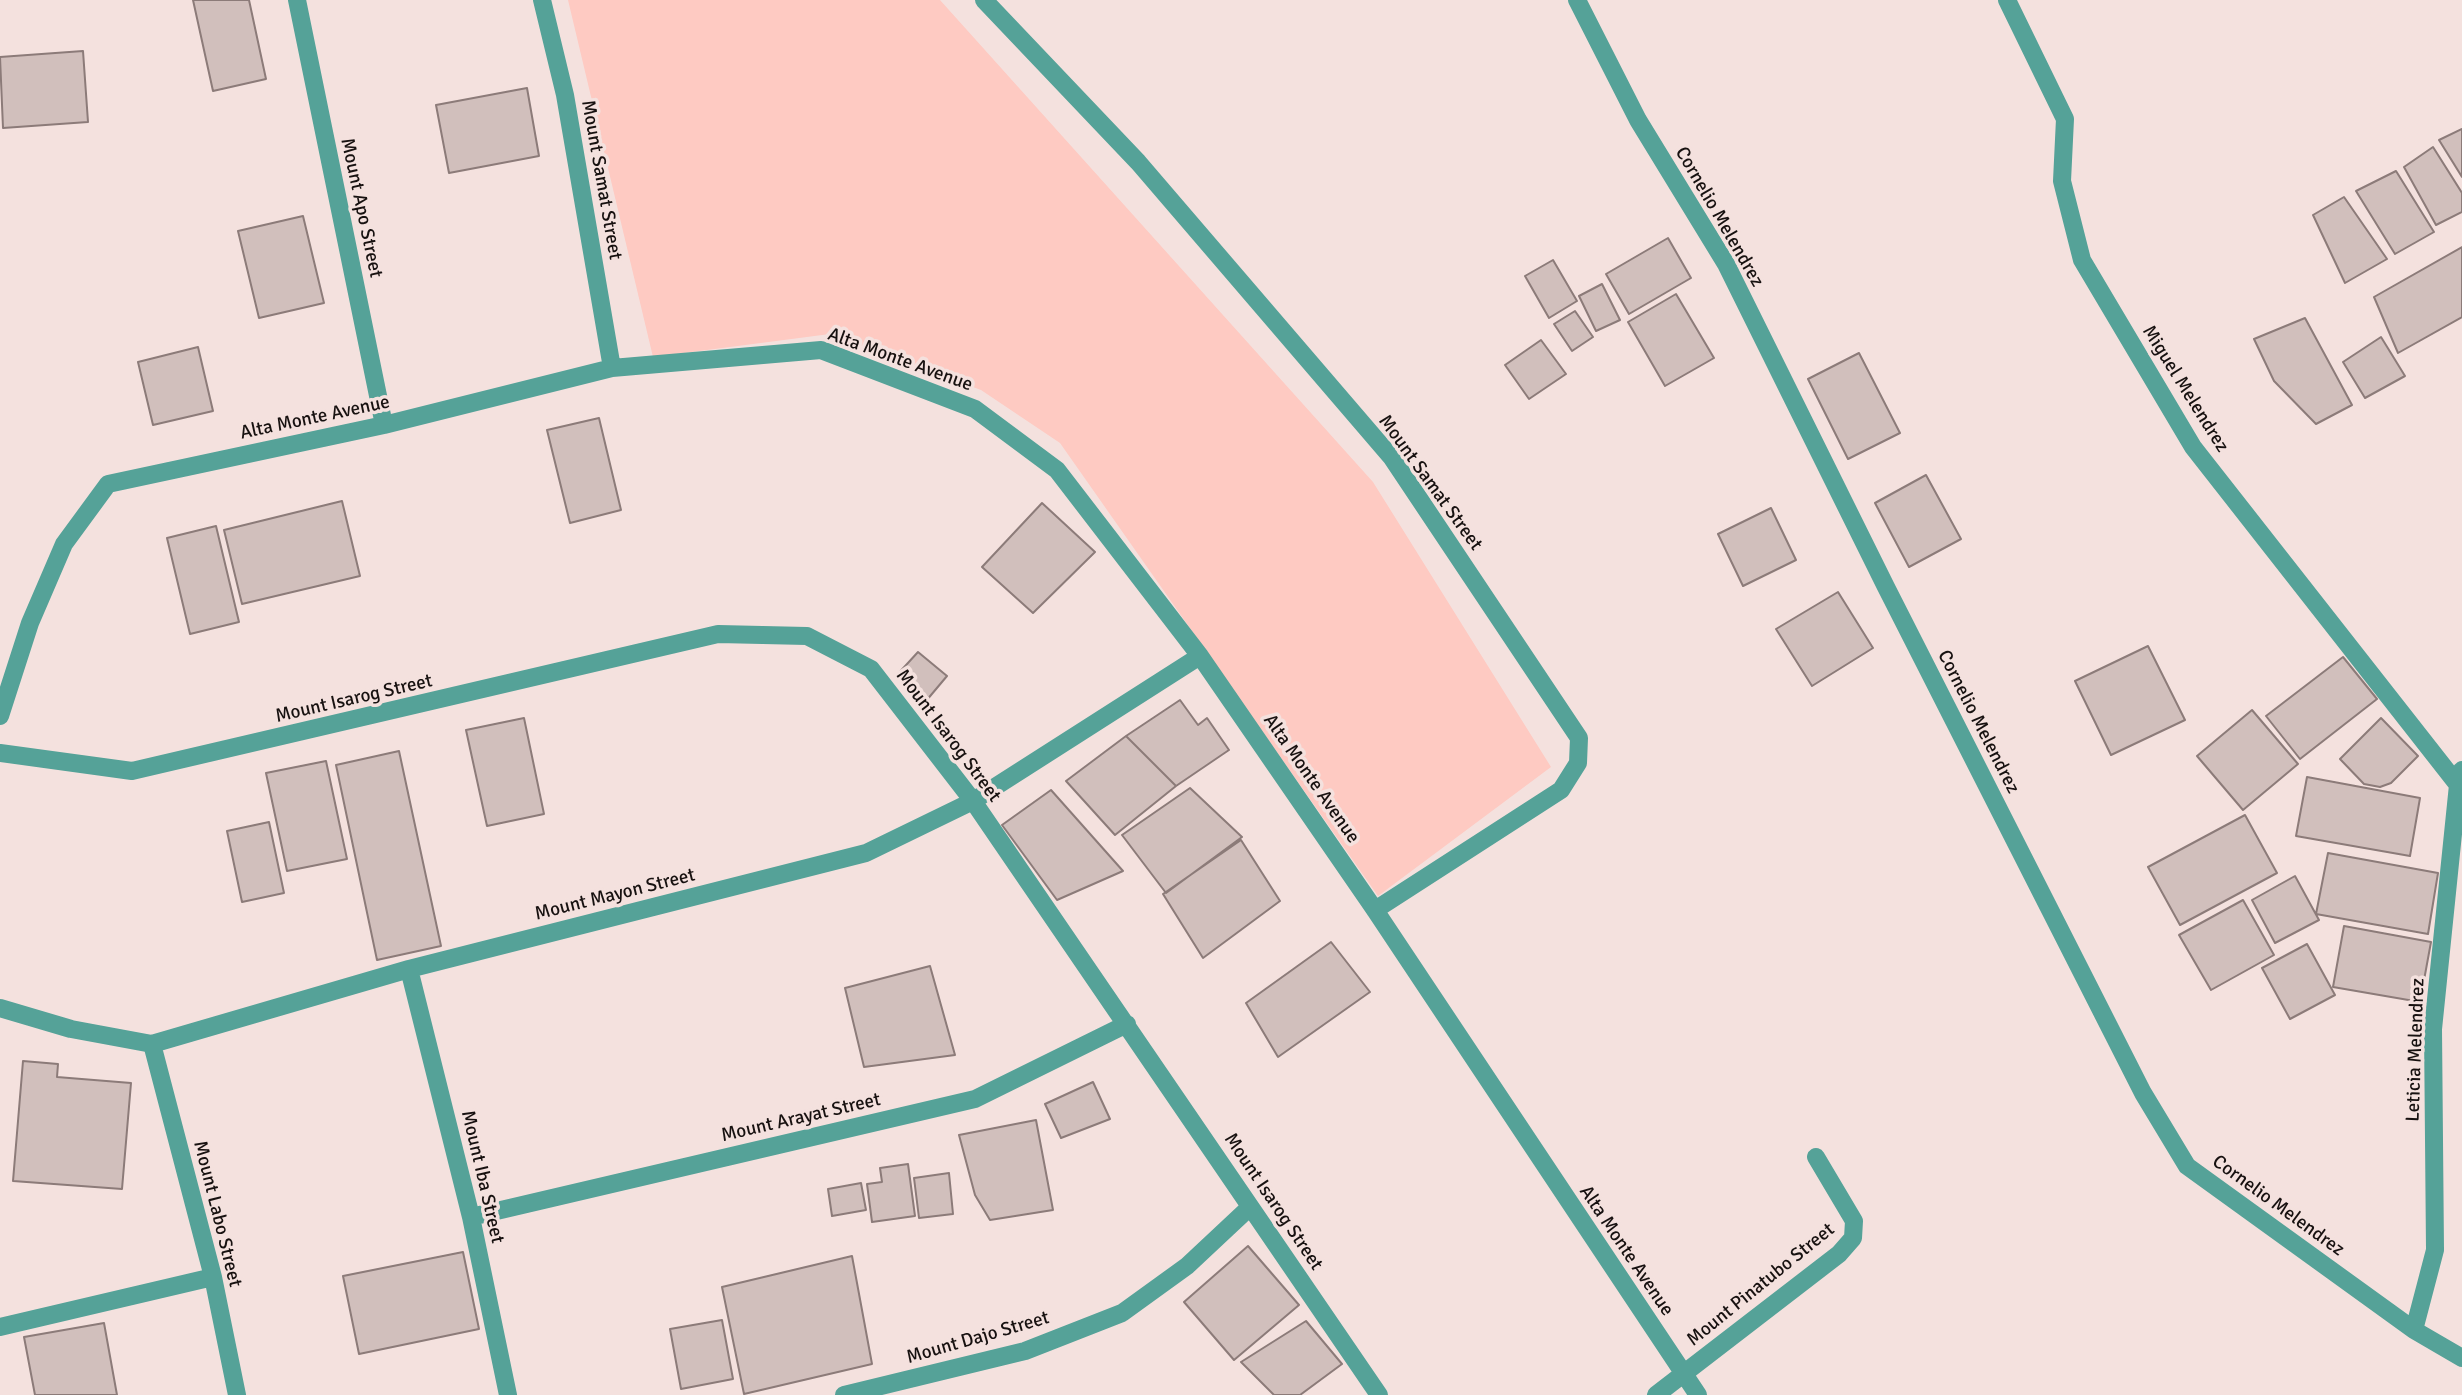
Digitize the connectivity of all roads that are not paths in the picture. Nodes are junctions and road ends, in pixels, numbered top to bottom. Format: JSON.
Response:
{"nodes":[{"id":1,"x":297,"y":0,"type":"edge"},
{"id":2,"x":542,"y":0,"type":"edge"},
{"id":3,"x":984,"y":0,"type":"edge"},
{"id":4,"x":1577,"y":0,"type":"edge"},
{"id":5,"x":2007,"y":0,"type":"edge"},
{"id":6,"x":612,"y":368,"type":"junction"},
{"id":7,"x":384,"y":425,"type":"junction"},
{"id":8,"x":1200,"y":656,"type":"junction"},
{"id":9,"x":0,"y":716,"type":"edge"},
{"id":10,"x":0,"y":753,"type":"edge"},
{"id":11,"x":2460,"y":777,"type":"edge"},
{"id":12,"x":973,"y":801,"type":"junction"},
{"id":13,"x":1375,"y":910,"type":"junction"},
{"id":14,"x":409,"y":969,"type":"junction"},
{"id":15,"x":0,"y":1008,"type":"edge"},
{"id":16,"x":1127,"y":1024,"type":"junction"},
{"id":17,"x":152,"y":1044,"type":"junction"},
{"id":18,"x":1816,"y":1157,"type":"dead end"},
{"id":19,"x":1250,"y":1208,"type":"junction"},
{"id":20,"x":471,"y":1217,"type":"junction"},
{"id":21,"x":213,"y":1277,"type":"junction"},
{"id":22,"x":0,"y":1327,"type":"edge"},
{"id":23,"x":2414,"y":1330,"type":"junction"},
{"id":24,"x":2462,"y":1358,"type":"edge"},
{"id":25,"x":1683,"y":1374,"type":"junction"},
{"id":26,"x":237,"y":1395,"type":"edge"},
{"id":27,"x":509,"y":1395,"type":"edge"},
{"id":28,"x":844,"y":1395,"type":"edge"},
{"id":29,"x":1379,"y":1395,"type":"edge"},
{"id":30,"x":1656,"y":1395,"type":"edge"},
{"id":31,"x":1698,"y":1395,"type":"edge"}],
"edges":[{"from":1,"to":7,"type":"street","name":"Mount Apo Street"},
{"from":2,"to":6,"type":"street","name":"Mount Samat Street"},
{"from":3,"to":13,"type":"street","name":"Mount Samat Street"},
{"from":4,"to":23,"type":"street","name":"Cornelio Melendrez"},
{"from":5,"to":11,"type":"street","name":"Miguel Melendrez"},
{"from":6,"to":7,"type":"street","name":"Alta Monte Avenue"},
{"from":6,"to":8,"type":"street","name":"Alta Monte Avenue"},
{"from":7,"to":9,"type":"street","name":"Alta Monte Avenue"},
{"from":8,"to":12,"type":"street","name":"Mount Mayon Street"},
{"from":8,"to":13,"type":"street","name":"Alta Monte Avenue"},
{"from":10,"to":12,"type":"street","name":"Mount Isarog Street"},
{"from":11,"to":23,"type":"street","name":"Leticia Melendrez"},
{"from":12,"to":14,"type":"street","name":"Mount Mayon Street"},
{"from":12,"to":16,"type":"street","name":"Mount Isarog Street"},
{"from":13,"to":25,"type":"street","name":"Alta Monte Avenue"},
{"from":14,"to":17,"type":"street","name":"Mount Mayon Street"},
{"from":14,"to":20,"type":"street","name":"Mount Iba Street"},
{"from":15,"to":17,"type":"street","name":"Mount Mayon Street"},
{"from":16,"to":19,"type":"street","name":"Mount Isarog Street"},
{"from":16,"to":20,"type":"street","name":"Mount Arayat Street"},
{"from":17,"to":21,"type":"street","name":"Mount Labo Street"},
{"from":18,"to":25,"type":"street","name":"Mount Pinatubo Street"},
{"from":19,"to":28,"type":"street","name":"Mount Dajo Street"},
{"from":19,"to":29,"type":"street","name":"Mount Isarog Street"},
{"from":20,"to":27,"type":"street","name":"Mount Iba Street"},
{"from":21,"to":22,"type":"street"},
{"from":21,"to":26,"type":"street","name":"Mount Labo Street"},
{"from":23,"to":24,"type":"street","name":"Cornelio Melendrez"},
{"from":25,"to":30,"type":"street","name":"Mount Pinatubo Street"},
{"from":25,"to":31,"type":"street","name":"Alta Monte Avenue"}]}
